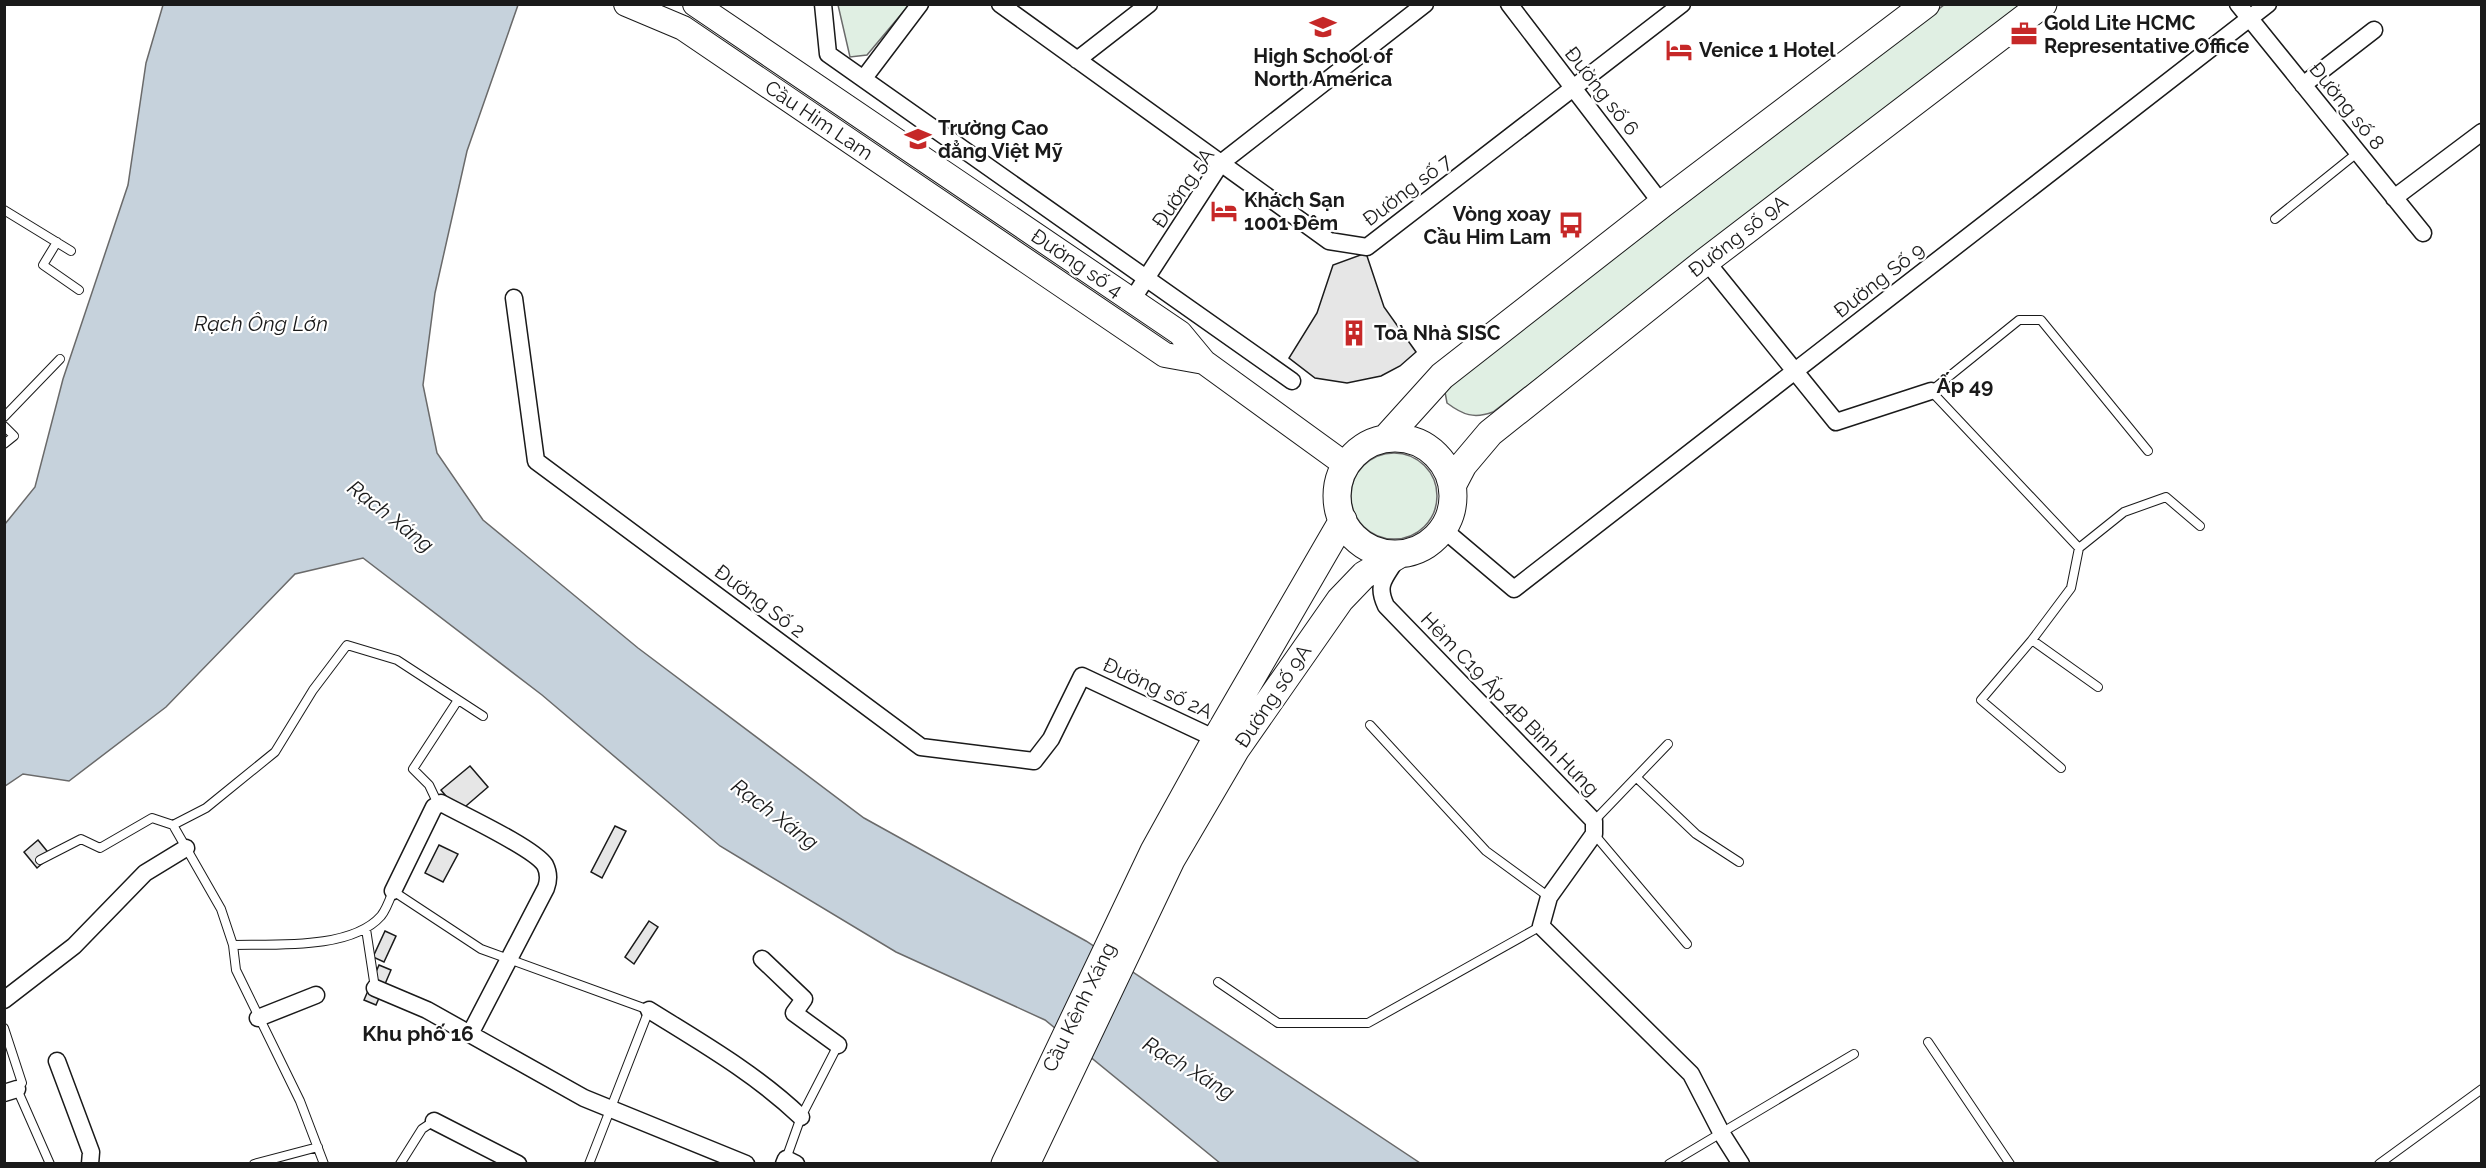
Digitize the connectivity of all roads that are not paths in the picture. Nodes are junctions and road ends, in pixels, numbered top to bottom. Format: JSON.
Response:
{"nodes":[{"id":1,"x":626,"y":4,"type":"edge"},
{"id":2,"x":695,"y":4,"type":"edge"},
{"id":3,"x":823,"y":4,"type":"edge"},
{"id":4,"x":920,"y":4,"type":"edge"},
{"id":5,"x":1000,"y":4,"type":"edge"},
{"id":6,"x":1149,"y":4,"type":"edge"},
{"id":7,"x":1425,"y":4,"type":"edge"},
{"id":8,"x":1509,"y":4,"type":"edge"},
{"id":9,"x":1682,"y":4,"type":"edge"},
{"id":10,"x":1926,"y":4,"type":"edge"},
{"id":11,"x":2043,"y":4,"type":"edge"},
{"id":12,"x":2238,"y":4,"type":"edge"},
{"id":13,"x":2268,"y":4,"type":"edge"},
{"id":14,"x":2250,"y":19,"type":"junction"},
{"id":15,"x":2374,"y":30,"type":"dead end"},
{"id":16,"x":1077,"y":60,"type":"junction"},
{"id":17,"x":864,"y":78,"type":"junction"},
{"id":18,"x":2303,"y":85,"type":"junction"},
{"id":19,"x":1573,"y":90,"type":"junction"},
{"id":20,"x":2481,"y":132,"type":"edge"},
{"id":21,"x":2357,"y":153,"type":"junction"},
{"id":22,"x":1221,"y":164,"type":"junction"},
{"id":23,"x":2394,"y":198,"type":"junction"},
{"id":24,"x":1662,"y":204,"type":"junction"},
{"id":25,"x":4,"y":210,"type":"edge"},
{"id":26,"x":2275,"y":219,"type":"dead end"},
{"id":27,"x":1019,"y":224,"type":"junction"},
{"id":28,"x":2423,"y":233,"type":"dead end"},
{"id":29,"x":57,"y":242,"type":"junction"},
{"id":30,"x":1005,"y":248,"type":"joint"},
{"id":31,"x":71,"y":251,"type":"dead end"},
{"id":32,"x":1706,"y":261,"type":"junction"},
{"id":33,"x":1147,"y":278,"type":"junction"},
{"id":34,"x":79,"y":290,"type":"dead end"},
{"id":35,"x":514,"y":298,"type":"dead end"},
{"id":36,"x":1132,"y":300,"type":"junction"},
{"id":37,"x":60,"y":359,"type":"dead end"},
{"id":38,"x":1204,"y":362,"type":"junction"},
{"id":39,"x":1795,"y":372,"type":"junction"},
{"id":40,"x":1292,"y":381,"type":"dead end"},
{"id":41,"x":1931,"y":391,"type":"junction"},
{"id":42,"x":4,"y":417,"type":"edge"},
{"id":43,"x":4,"y":426,"type":"edge"},
{"id":44,"x":1386,"y":438,"type":"junction"},
{"id":45,"x":4,"y":444,"type":"edge"},
{"id":46,"x":2148,"y":451,"type":"dead end"},
{"id":47,"x":1346,"y":465,"type":"junction"},
{"id":48,"x":1452,"y":486,"type":"junction"},
{"id":49,"x":1343,"y":520,"type":"junction"},
{"id":50,"x":2200,"y":526,"type":"dead end"},
{"id":51,"x":1443,"y":528,"type":"junction"},
{"id":52,"x":2079,"y":548,"type":"junction"},
{"id":53,"x":1400,"y":554,"type":"junction"},
{"id":54,"x":2032,"y":640,"type":"junction"},
{"id":55,"x":1082,"y":676,"type":"joint"},
{"id":56,"x":2098,"y":687,"type":"dead end"},
{"id":57,"x":458,"y":700,"type":"junction"},
{"id":58,"x":483,"y":716,"type":"dead end"},
{"id":59,"x":1370,"y":725,"type":"dead end"},
{"id":60,"x":1216,"y":739,"type":"junction"},
{"id":61,"x":1668,"y":744,"type":"dead end"},
{"id":62,"x":2061,"y":768,"type":"dead end"},
{"id":63,"x":1637,"y":778,"type":"junction"},
{"id":64,"x":438,"y":804,"type":"junction"},
{"id":65,"x":173,"y":825,"type":"junction"},
{"id":66,"x":1594,"y":828,"type":"junction"},
{"id":67,"x":186,"y":848,"type":"junction"},
{"id":68,"x":1163,"y":855,"type":"junction"},
{"id":69,"x":40,"y":860,"type":"dead end"},
{"id":70,"x":1739,"y":862,"type":"dead end"},
{"id":71,"x":393,"y":891,"type":"junction"},
{"id":72,"x":1549,"y":897,"type":"junction"},
{"id":73,"x":1541,"y":926,"type":"junction"},
{"id":74,"x":366,"y":929,"type":"junction"},
{"id":75,"x":1687,"y":944,"type":"dead end"},
{"id":76,"x":233,"y":945,"type":"junction"},
{"id":77,"x":508,"y":959,"type":"junction"},
{"id":78,"x":762,"y":959,"type":"dead end"},
{"id":79,"x":1218,"y":982,"type":"dead end"},
{"id":80,"x":375,"y":988,"type":"joint"},
{"id":81,"x":316,"y":995,"type":"dead end"},
{"id":82,"x":5,"y":1000,"type":"edge"},
{"id":83,"x":649,"y":1010,"type":"junction"},
{"id":84,"x":258,"y":1018,"type":"junction"},
{"id":85,"x":4,"y":1028,"type":"edge"},
{"id":86,"x":470,"y":1034,"type":"junction"},
{"id":87,"x":1928,"y":1042,"type":"dead end"},
{"id":88,"x":838,"y":1045,"type":"joint"},
{"id":89,"x":1854,"y":1054,"type":"dead end"},
{"id":90,"x":57,"y":1060,"type":"dead end"},
{"id":91,"x":2481,"y":1089,"type":"edge"},
{"id":92,"x":11,"y":1091,"type":"edge"},
{"id":93,"x":611,"y":1108,"type":"junction"},
{"id":94,"x":801,"y":1117,"type":"junction"},
{"id":95,"x":434,"y":1121,"type":"joint"},
{"id":96,"x":1722,"y":1134,"type":"junction"},
{"id":97,"x":318,"y":1148,"type":"junction"},
{"id":98,"x":788,"y":1162,"type":"edge"},
{"id":99,"x":50,"y":1164,"type":"edge"},
{"id":100,"x":90,"y":1164,"type":"edge"},
{"id":101,"x":254,"y":1164,"type":"edge"},
{"id":102,"x":324,"y":1164,"type":"edge"},
{"id":103,"x":400,"y":1164,"type":"edge"},
{"id":104,"x":518,"y":1164,"type":"edge"},
{"id":105,"x":589,"y":1164,"type":"edge"},
{"id":106,"x":746,"y":1164,"type":"edge"},
{"id":107,"x":1005,"y":1164,"type":"edge"},
{"id":108,"x":1026,"y":1164,"type":"edge"},
{"id":109,"x":1669,"y":1164,"type":"edge"},
{"id":110,"x":1741,"y":1164,"type":"edge"},
{"id":111,"x":2010,"y":1164,"type":"edge"},
{"id":112,"x":2379,"y":1164,"type":"edge"}],
"edges":[{"from":1,"to":30,"type":"main road","name":"Cầu Him Lam"},
{"from":2,"to":27,"type":"main road","name":"Cầu Him Lam"},
{"from":3,"to":17,"type":"street"},
{"from":4,"to":17,"type":"street"},
{"from":5,"to":16,"type":"street","name":"Đường số 7"},
{"from":6,"to":16,"type":"street"},
{"from":7,"to":22,"type":"street","name":"Đường 5A"},
{"from":8,"to":19,"type":"street","name":"Đường số 6"},
{"from":9,"to":19,"type":"street","name":"Đường số 7"},
{"from":10,"to":24,"type":"main road"},
{"from":11,"to":32,"type":"main road","name":"Đường số 9A"},
{"from":12,"to":14,"type":"street","name":"Đường số 8"},
{"from":13,"to":14,"type":"street","name":"Đường Số 9"},
{"from":14,"to":18,"type":"street","name":"Đường số 8"},
{"from":14,"to":39,"type":"street","name":"Đường Số 9"},
{"from":15,"to":18,"type":"street"},
{"from":16,"to":22,"type":"street","name":"Đường số 7"},
{"from":17,"to":27,"type":"street","name":"Đường số 4"},
{"from":17,"to":33,"type":"street"},
{"from":18,"to":21,"type":"street","name":"Đường số 8"},
{"from":19,"to":22,"type":"street","name":"Đường số 7"},
{"from":19,"to":24,"type":"street","name":"Đường số 6"},
{"from":20,"to":23,"type":"street"},
{"from":21,"to":23,"type":"street","name":"Đường số 8"},
{"from":21,"to":26,"type":"lane"},
{"from":22,"to":33,"type":"street","name":"Đường 5A"},
{"from":23,"to":28,"type":"street","name":"Đường số 8"},
{"from":24,"to":44,"type":"main road"},
{"from":25,"to":29,"type":"lane"},
{"from":27,"to":36,"type":"main road","name":"Đường số 4"},
{"from":29,"to":31,"type":"lane"},
{"from":29,"to":34,"type":"lane"},
{"from":30,"to":38,"type":"main road","name":"Đường số 4"},
{"from":32,"to":39,"type":"street"},
{"from":32,"to":48,"type":"main road","name":"Đường số 9A"},
{"from":33,"to":36,"type":"street","name":"Đường 5A"},
{"from":33,"to":40,"type":"street"},
{"from":35,"to":55,"type":"street","name":"Đường Số 2"},
{"from":36,"to":38,"type":"main road","name":"Đường số 4"},
{"from":37,"to":42,"type":"lane"},
{"from":38,"to":47,"type":"main road","name":"Đường số 4"},
{"from":39,"to":41,"type":"street"},
{"from":39,"to":51,"type":"street","name":"Đường Số 9"},
{"from":41,"to":46,"type":"lane"},
{"from":41,"to":52,"type":"lane"},
{"from":43,"to":45,"type":"lane"},
{"from":44,"to":47,"type":"main road"},
{"from":44,"to":48,"type":"main road"},
{"from":47,"to":49,"type":"main road"},
{"from":48,"to":51,"type":"main road"},
{"from":49,"to":53,"type":"main road"},
{"from":49,"to":60,"type":"main road","name":"Đường số 9A"},
{"from":50,"to":52,"type":"lane"},
{"from":51,"to":53,"type":"main road"},
{"from":52,"to":54,"type":"lane"},
{"from":53,"to":66,"type":"street","name":"Hẻm C19 Ấp 4B Bình Hưng"},
{"from":53,"to":68,"type":"main road","name":"Đường số 9A"},
{"from":54,"to":56,"type":"lane"},
{"from":54,"to":62,"type":"lane"},
{"from":55,"to":60,"type":"street","name":"Đường số 2A"},
{"from":57,"to":58,"type":"lane"},
{"from":57,"to":64,"type":"lane"},
{"from":57,"to":65,"type":"lane"},
{"from":59,"to":72,"type":"lane"},
{"from":60,"to":68,"type":"main road","name":"Đường số 9A"},
{"from":61,"to":63,"type":"lane"},
{"from":63,"to":66,"type":"lane"},
{"from":63,"to":70,"type":"lane"},
{"from":64,"to":71,"type":"street"},
{"from":64,"to":77,"type":"street"},
{"from":65,"to":67,"type":"lane"},
{"from":65,"to":69,"type":"lane"},
{"from":66,"to":72,"type":"street"},
{"from":66,"to":75,"type":"lane"},
{"from":67,"to":76,"type":"lane"},
{"from":67,"to":82,"type":"street"},
{"from":68,"to":107,"type":"main road","name":"Cầu Kênh Xáng"},
{"from":68,"to":108,"type":"main road","name":"Cầu Kênh Xáng"},
{"from":71,"to":74,"type":"lane"},
{"from":71,"to":77,"type":"lane"},
{"from":72,"to":73,"type":"street"},
{"from":73,"to":79,"type":"lane"},
{"from":73,"to":96,"type":"street"},
{"from":74,"to":76,"type":"lane"},
{"from":74,"to":80,"type":"lane"},
{"from":76,"to":84,"type":"lane"},
{"from":77,"to":83,"type":"lane"},
{"from":77,"to":86,"type":"street"},
{"from":78,"to":88,"type":"street"},
{"from":80,"to":86,"type":"street"},
{"from":81,"to":84,"type":"street"},
{"from":83,"to":93,"type":"lane"},
{"from":83,"to":94,"type":"street"},
{"from":84,"to":97,"type":"lane"},
{"from":85,"to":92,"type":"lane"},
{"from":86,"to":93,"type":"street"},
{"from":87,"to":111,"type":"lane"},
{"from":88,"to":94,"type":"lane"},
{"from":89,"to":96,"type":"lane"},
{"from":90,"to":100,"type":"street"},
{"from":91,"to":112,"type":"lane"},
{"from":92,"to":99,"type":"lane"},
{"from":93,"to":105,"type":"lane"},
{"from":93,"to":106,"type":"street"},
{"from":94,"to":98,"type":"lane"},
{"from":95,"to":103,"type":"lane"},
{"from":95,"to":104,"type":"street"},
{"from":96,"to":109,"type":"lane"},
{"from":96,"to":110,"type":"street"},
{"from":97,"to":101,"type":"lane"},
{"from":97,"to":102,"type":"lane"}]}
